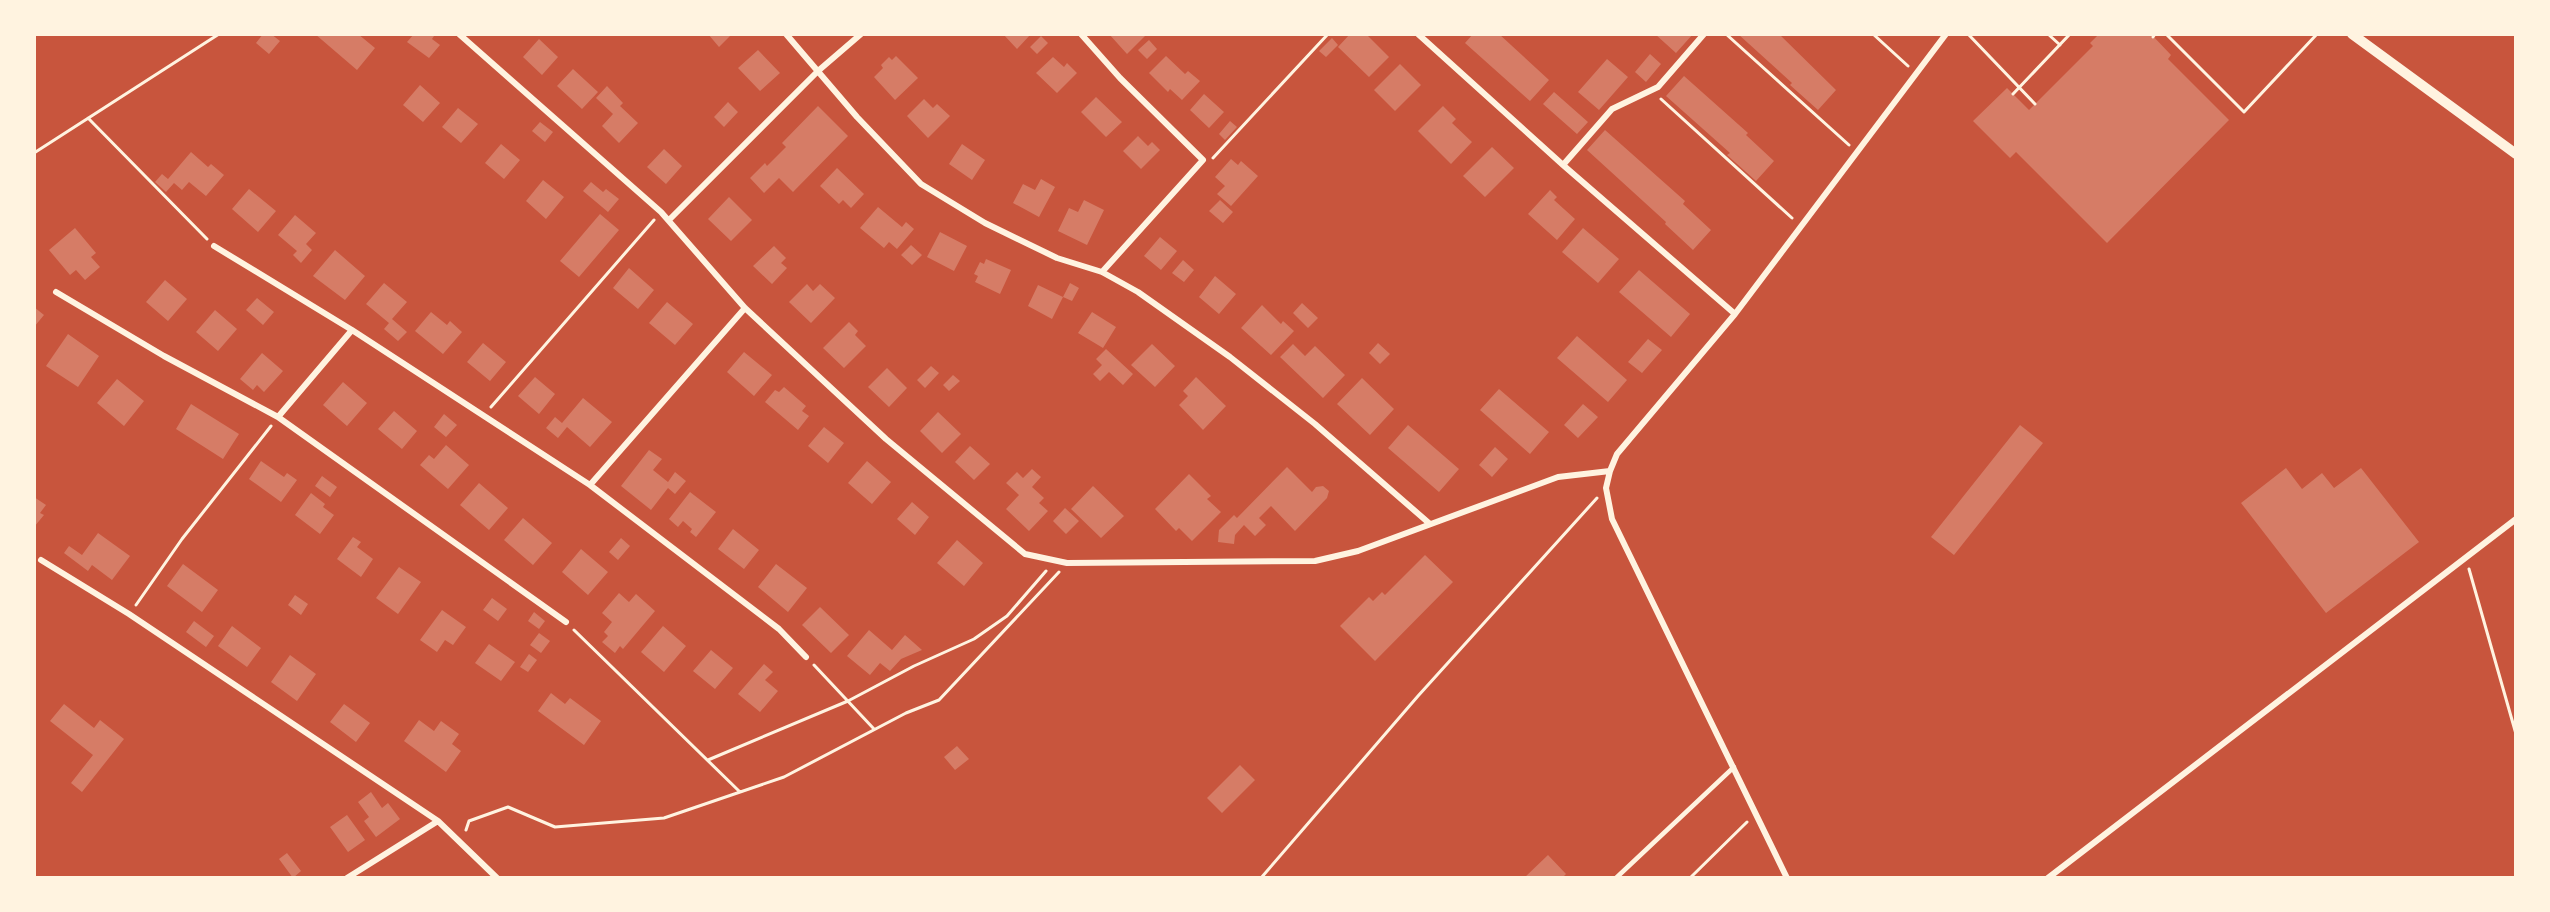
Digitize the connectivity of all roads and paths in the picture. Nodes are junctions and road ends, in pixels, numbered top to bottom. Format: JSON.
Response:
{"nodes":[{"id":1,"x":219,"y":34,"type":"edge"},
{"id":2,"x":459,"y":34,"type":"edge"},
{"id":3,"x":786,"y":34,"type":"edge"},
{"id":4,"x":861,"y":34,"type":"edge"},
{"id":5,"x":1081,"y":34,"type":"edge"},
{"id":6,"x":1328,"y":34,"type":"edge"},
{"id":7,"x":1704,"y":34,"type":"edge"},
{"id":8,"x":1726,"y":34,"type":"edge"},
{"id":9,"x":1873,"y":34,"type":"edge"},
{"id":10,"x":1946,"y":34,"type":"edge"},
{"id":11,"x":1968,"y":34,"type":"edge"},
{"id":12,"x":2048,"y":34,"type":"edge"},
{"id":13,"x":2070,"y":34,"type":"edge"},
{"id":14,"x":2166,"y":34,"type":"edge"},
{"id":15,"x":2317,"y":34,"type":"edge"},
{"id":16,"x":2352,"y":34,"type":"edge"},
{"id":17,"x":1420,"y":35,"type":"edge"},
{"id":18,"x":2060,"y":45,"type":"junction"},
{"id":19,"x":818,"y":71,"type":"junction"},
{"id":20,"x":1916,"y":74,"type":"junction"},
{"id":21,"x":2019,"y":87,"type":"junction"},
{"id":22,"x":1651,"y":90,"type":"junction"},
{"id":23,"x":2013,"y":94,"type":"dead end"},
{"id":24,"x":2035,"y":104,"type":"dead end"},
{"id":25,"x":88,"y":118,"type":"junction"},
{"id":26,"x":1857,"y":152,"type":"junction"},
{"id":27,"x":34,"y":153,"type":"edge"},
{"id":28,"x":2516,"y":153,"type":"edge"},
{"id":29,"x":1203,"y":160,"type":"junction"},
{"id":30,"x":1563,"y":165,"type":"junction"},
{"id":31,"x":661,"y":212,"type":"junction"},
{"id":32,"x":669,"y":220,"type":"junction"},
{"id":33,"x":1802,"y":227,"type":"junction"},
{"id":34,"x":214,"y":246,"type":"joint"},
{"id":35,"x":1102,"y":272,"type":"junction"},
{"id":36,"x":56,"y":292,"type":"dead end"},
{"id":37,"x":745,"y":308,"type":"junction"},
{"id":38,"x":1735,"y":314,"type":"junction"},
{"id":39,"x":352,"y":330,"type":"junction"},
{"id":40,"x":483,"y":416,"type":"junction"},
{"id":41,"x":278,"y":417,"type":"junction"},
{"id":42,"x":1610,"y":471,"type":"junction"},
{"id":43,"x":590,"y":485,"type":"junction"},
{"id":44,"x":1606,"y":488,"type":"junction"},
{"id":45,"x":2516,"y":519,"type":"edge"},
{"id":46,"x":1430,"y":524,"type":"junction"},
{"id":47,"x":2466,"y":558,"type":"junction"},
{"id":48,"x":41,"y":560,"type":"dead end"},
{"id":49,"x":1055,"y":561,"type":"junction"},
{"id":50,"x":1067,"y":563,"type":"junction"},
{"id":51,"x":129,"y":614,"type":"junction"},
{"id":52,"x":566,"y":622,"type":"joint"},
{"id":53,"x":806,"y":657,"type":"joint"},
{"id":54,"x":848,"y":701,"type":"junction"},
{"id":55,"x":874,"y":729,"type":"junction"},
{"id":56,"x":2516,"y":734,"type":"edge"},
{"id":57,"x":708,"y":759,"type":"junction"},
{"id":58,"x":1734,"y":767,"type":"junction"},
{"id":59,"x":740,"y":792,"type":"junction"},
{"id":60,"x":1756,"y":813,"type":"junction"},
{"id":61,"x":438,"y":821,"type":"junction"},
{"id":62,"x":460,"y":843,"type":"junction"},
{"id":63,"x":347,"y":878,"type":"edge"},
{"id":64,"x":497,"y":878,"type":"edge"},
{"id":65,"x":1261,"y":878,"type":"edge"},
{"id":66,"x":1616,"y":878,"type":"edge"},
{"id":67,"x":1690,"y":878,"type":"edge"},
{"id":68,"x":1787,"y":878,"type":"edge"},
{"id":69,"x":2048,"y":878,"type":"edge"}],
"edges":[{"from":1,"to":25,"type":"path"},
{"from":2,"to":31,"type":"street"},
{"from":3,"to":19,"type":"street"},
{"from":4,"to":19,"type":"street"},
{"from":5,"to":29,"type":"street"},
{"from":6,"to":29,"type":"path"},
{"from":7,"to":22,"type":"street"},
{"from":8,"to":26,"type":"path"},
{"from":9,"to":20,"type":"path"},
{"from":10,"to":20,"type":"street"},
{"from":11,"to":21,"type":"path"},
{"from":12,"to":18,"type":"path"},
{"from":13,"to":18,"type":"path"},
{"from":14,"to":15,"type":"path"},
{"from":16,"to":28,"type":"street"},
{"from":17,"to":30,"type":"street"},
{"from":18,"to":21,"type":"path"},
{"from":19,"to":32,"type":"street"},
{"from":19,"to":35,"type":"street"},
{"from":20,"to":26,"type":"street"},
{"from":21,"to":23,"type":"path"},
{"from":21,"to":24,"type":"path"},
{"from":22,"to":30,"type":"street"},
{"from":22,"to":33,"type":"path"},
{"from":25,"to":27,"type":"path"},
{"from":25,"to":34,"type":"path"},
{"from":26,"to":33,"type":"street"},
{"from":29,"to":35,"type":"street"},
{"from":30,"to":38,"type":"street"},
{"from":31,"to":32,"type":"street"},
{"from":31,"to":40,"type":"path"},
{"from":32,"to":37,"type":"street"},
{"from":33,"to":38,"type":"street"},
{"from":34,"to":39,"type":"street"},
{"from":35,"to":46,"type":"street"},
{"from":36,"to":41,"type":"street"},
{"from":37,"to":43,"type":"street"},
{"from":37,"to":49,"type":"street"},
{"from":38,"to":42,"type":"street"},
{"from":39,"to":40,"type":"street"},
{"from":39,"to":41,"type":"street"},
{"from":40,"to":43,"type":"street"},
{"from":41,"to":51,"type":"path"},
{"from":41,"to":52,"type":"street"},
{"from":42,"to":44,"type":"street"},
{"from":42,"to":46,"type":"street"},
{"from":43,"to":53,"type":"street"},
{"from":44,"to":58,"type":"street"},
{"from":44,"to":65,"type":"path"},
{"from":45,"to":47,"type":"street"},
{"from":46,"to":50,"type":"street"},
{"from":47,"to":56,"type":"path"},
{"from":47,"to":69,"type":"street"},
{"from":48,"to":51,"type":"street"},
{"from":49,"to":50,"type":"street"},
{"from":49,"to":54,"type":"path"},
{"from":50,"to":55,"type":"path"},
{"from":51,"to":61,"type":"street"},
{"from":52,"to":57,"type":"path"},
{"from":53,"to":54,"type":"path"},
{"from":54,"to":55,"type":"path"},
{"from":54,"to":57,"type":"path"},
{"from":55,"to":59,"type":"path"},
{"from":57,"to":59,"type":"path"},
{"from":58,"to":60,"type":"street"},
{"from":58,"to":66,"type":"lane"},
{"from":59,"to":62,"type":"path"},
{"from":60,"to":67,"type":"path"},
{"from":60,"to":68,"type":"street"},
{"from":61,"to":62,"type":"street"},
{"from":61,"to":63,"type":"street"},
{"from":62,"to":64,"type":"street"}]}
